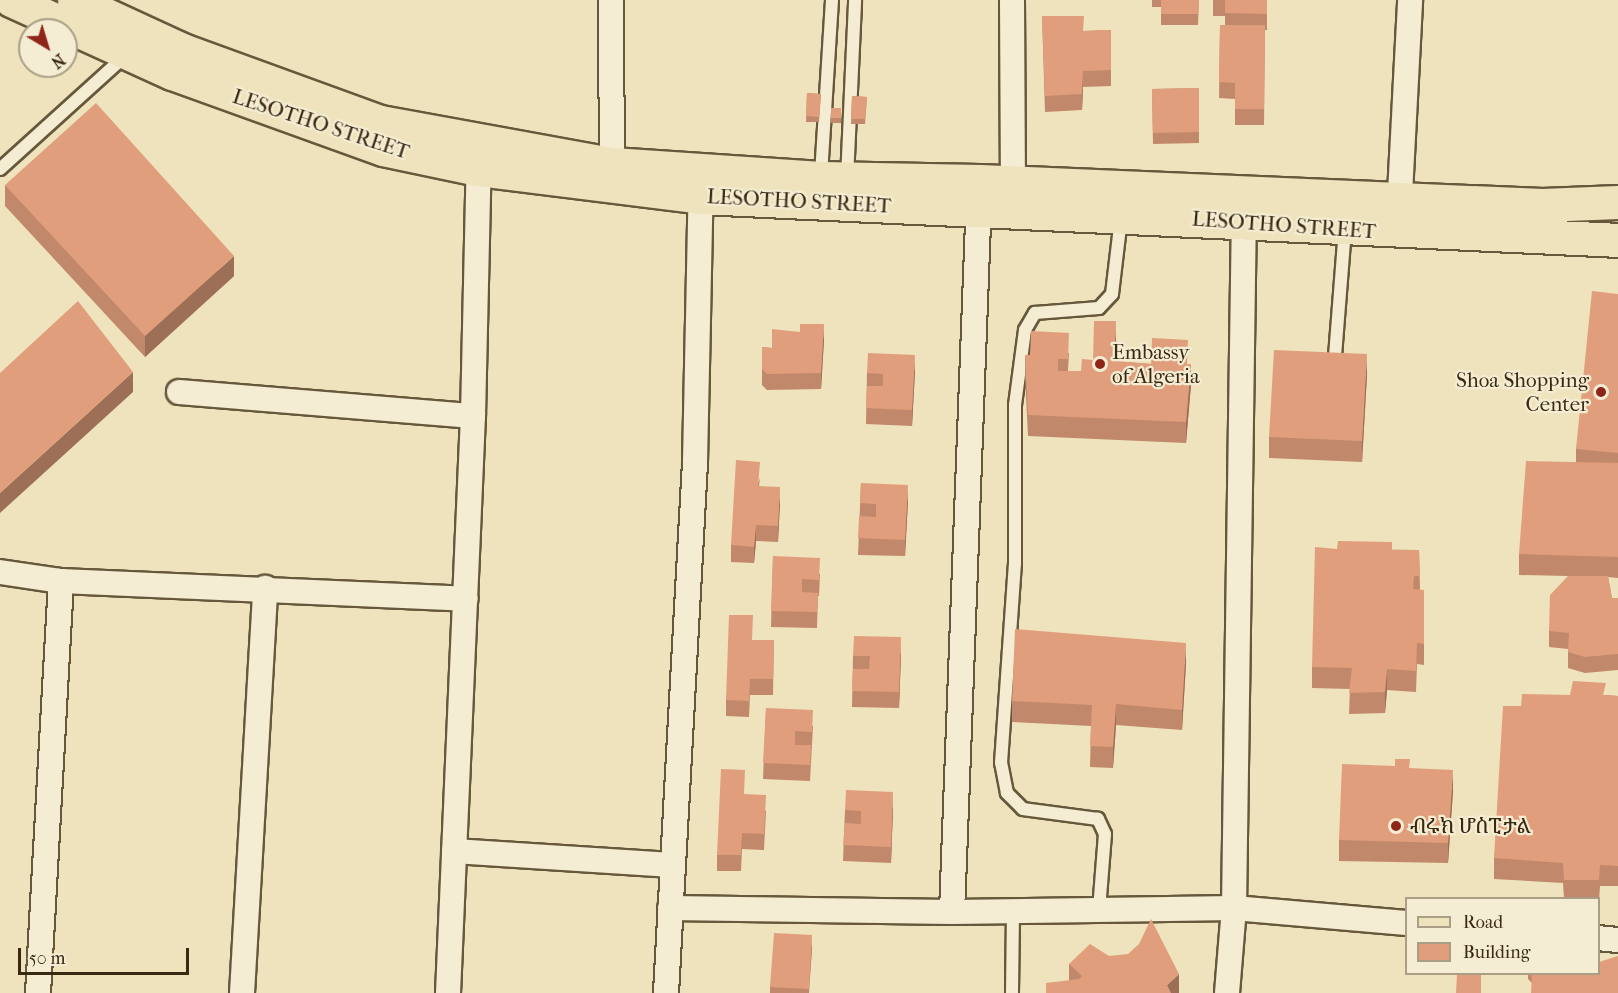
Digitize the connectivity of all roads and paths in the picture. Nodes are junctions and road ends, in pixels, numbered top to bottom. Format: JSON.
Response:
{"nodes":[{"id":1,"x":11,"y":0,"type":"edge"},
{"id":2,"x":74,"y":0,"type":"edge"},
{"id":3,"x":611,"y":0,"type":"edge"},
{"id":4,"x":832,"y":0,"type":"edge"},
{"id":5,"x":855,"y":0,"type":"edge"},
{"id":6,"x":1012,"y":0,"type":"edge"},
{"id":7,"x":1410,"y":0,"type":"edge"},
{"id":8,"x":136,"y":43,"type":"junction"},
{"id":9,"x":478,"y":155,"type":"junction"},
{"id":10,"x":0,"y":169,"type":"edge"},
{"id":11,"x":612,"y":176,"type":"junction"},
{"id":12,"x":701,"y":185,"type":"junction"},
{"id":13,"x":833,"y":191,"type":"junction"},
{"id":14,"x":979,"y":195,"type":"junction"},
{"id":15,"x":1013,"y":197,"type":"junction"},
{"id":16,"x":1401,"y":197,"type":"junction"},
{"id":17,"x":1122,"y":201,"type":"junction"},
{"id":18,"x":1618,"y":202,"type":"edge"},
{"id":19,"x":1244,"y":206,"type":"junction"},
{"id":20,"x":1346,"y":212,"type":"junction"},
{"id":21,"x":1397,"y":232,"type":"junction"},
{"id":22,"x":1616,"y":240,"type":"edge"},
{"id":23,"x":1335,"y":356,"type":"edge"},
{"id":24,"x":179,"y":392,"type":"dead end"},
{"id":25,"x":473,"y":416,"type":"junction"},
{"id":26,"x":0,"y":572,"type":"edge"},
{"id":27,"x":60,"y":581,"type":"junction"},
{"id":28,"x":265,"y":588,"type":"junction"},
{"id":29,"x":466,"y":598,"type":"junction"},
{"id":30,"x":454,"y":851,"type":"junction"},
{"id":31,"x":672,"y":865,"type":"junction"},
{"id":32,"x":670,"y":908,"type":"junction"},
{"id":33,"x":1234,"y":908,"type":"junction"},
{"id":34,"x":1099,"y":910,"type":"junction"},
{"id":35,"x":1012,"y":911,"type":"junction"},
{"id":36,"x":952,"y":912,"type":"junction"},
{"id":37,"x":1405,"y":923,"type":"edge"},
{"id":38,"x":1600,"y":938,"type":"edge"},
{"id":39,"x":1618,"y":940,"type":"edge"},
{"id":40,"x":38,"y":993,"type":"edge"},
{"id":41,"x":242,"y":993,"type":"edge"},
{"id":42,"x":448,"y":993,"type":"edge"},
{"id":43,"x":666,"y":993,"type":"edge"},
{"id":44,"x":1012,"y":993,"type":"edge"},
{"id":45,"x":1227,"y":993,"type":"edge"}],
"edges":[{"from":1,"to":8,"type":"main road","name":"LESOTHO STREET"},
{"from":2,"to":8,"type":"main road","name":"LESOTHO STREET"},
{"from":3,"to":11,"type":"street"},
{"from":4,"to":13,"type":"lane"},
{"from":5,"to":13,"type":"lane"},
{"from":6,"to":15,"type":"street"},
{"from":7,"to":16,"type":"street"},
{"from":8,"to":9,"type":"main road","name":"LESOTHO STREET"},
{"from":8,"to":10,"type":"lane"},
{"from":9,"to":11,"type":"main road","name":"LESOTHO STREET"},
{"from":9,"to":25,"type":"street"},
{"from":11,"to":12,"type":"main road","name":"LESOTHO STREET"},
{"from":12,"to":13,"type":"main road","name":"LESOTHO STREET"},
{"from":12,"to":31,"type":"street"},
{"from":13,"to":14,"type":"main road","name":"LESOTHO STREET"},
{"from":14,"to":15,"type":"main road","name":"LESOTHO STREET"},
{"from":14,"to":36,"type":"street"},
{"from":15,"to":17,"type":"main road","name":"LESOTHO STREET"},
{"from":16,"to":18,"type":"main road","name":"LESOTHO STREET"},
{"from":16,"to":20,"type":"main road","name":"LESOTHO STREET"},
{"from":16,"to":21,"type":"street"},
{"from":17,"to":19,"type":"main road","name":"LESOTHO STREET"},
{"from":17,"to":34,"type":"lane"},
{"from":19,"to":20,"type":"main road","name":"LESOTHO STREET"},
{"from":19,"to":33,"type":"street"},
{"from":20,"to":21,"type":"main road","name":"LESOTHO STREET"},
{"from":20,"to":23,"type":"lane"},
{"from":21,"to":22,"type":"main road","name":"LESOTHO STREET"},
{"from":24,"to":25,"type":"street"},
{"from":25,"to":29,"type":"street"},
{"from":26,"to":27,"type":"street"},
{"from":27,"to":28,"type":"street"},
{"from":27,"to":40,"type":"street"},
{"from":28,"to":29,"type":"street"},
{"from":28,"to":41,"type":"street"},
{"from":29,"to":30,"type":"street"},
{"from":30,"to":31,"type":"street"},
{"from":30,"to":42,"type":"street"},
{"from":31,"to":32,"type":"street"},
{"from":32,"to":36,"type":"street"},
{"from":32,"to":43,"type":"street"},
{"from":33,"to":34,"type":"street"},
{"from":33,"to":37,"type":"street"},
{"from":33,"to":45,"type":"street"},
{"from":34,"to":35,"type":"street"},
{"from":35,"to":36,"type":"street"},
{"from":35,"to":44,"type":"lane"},
{"from":38,"to":39,"type":"street"}]}
